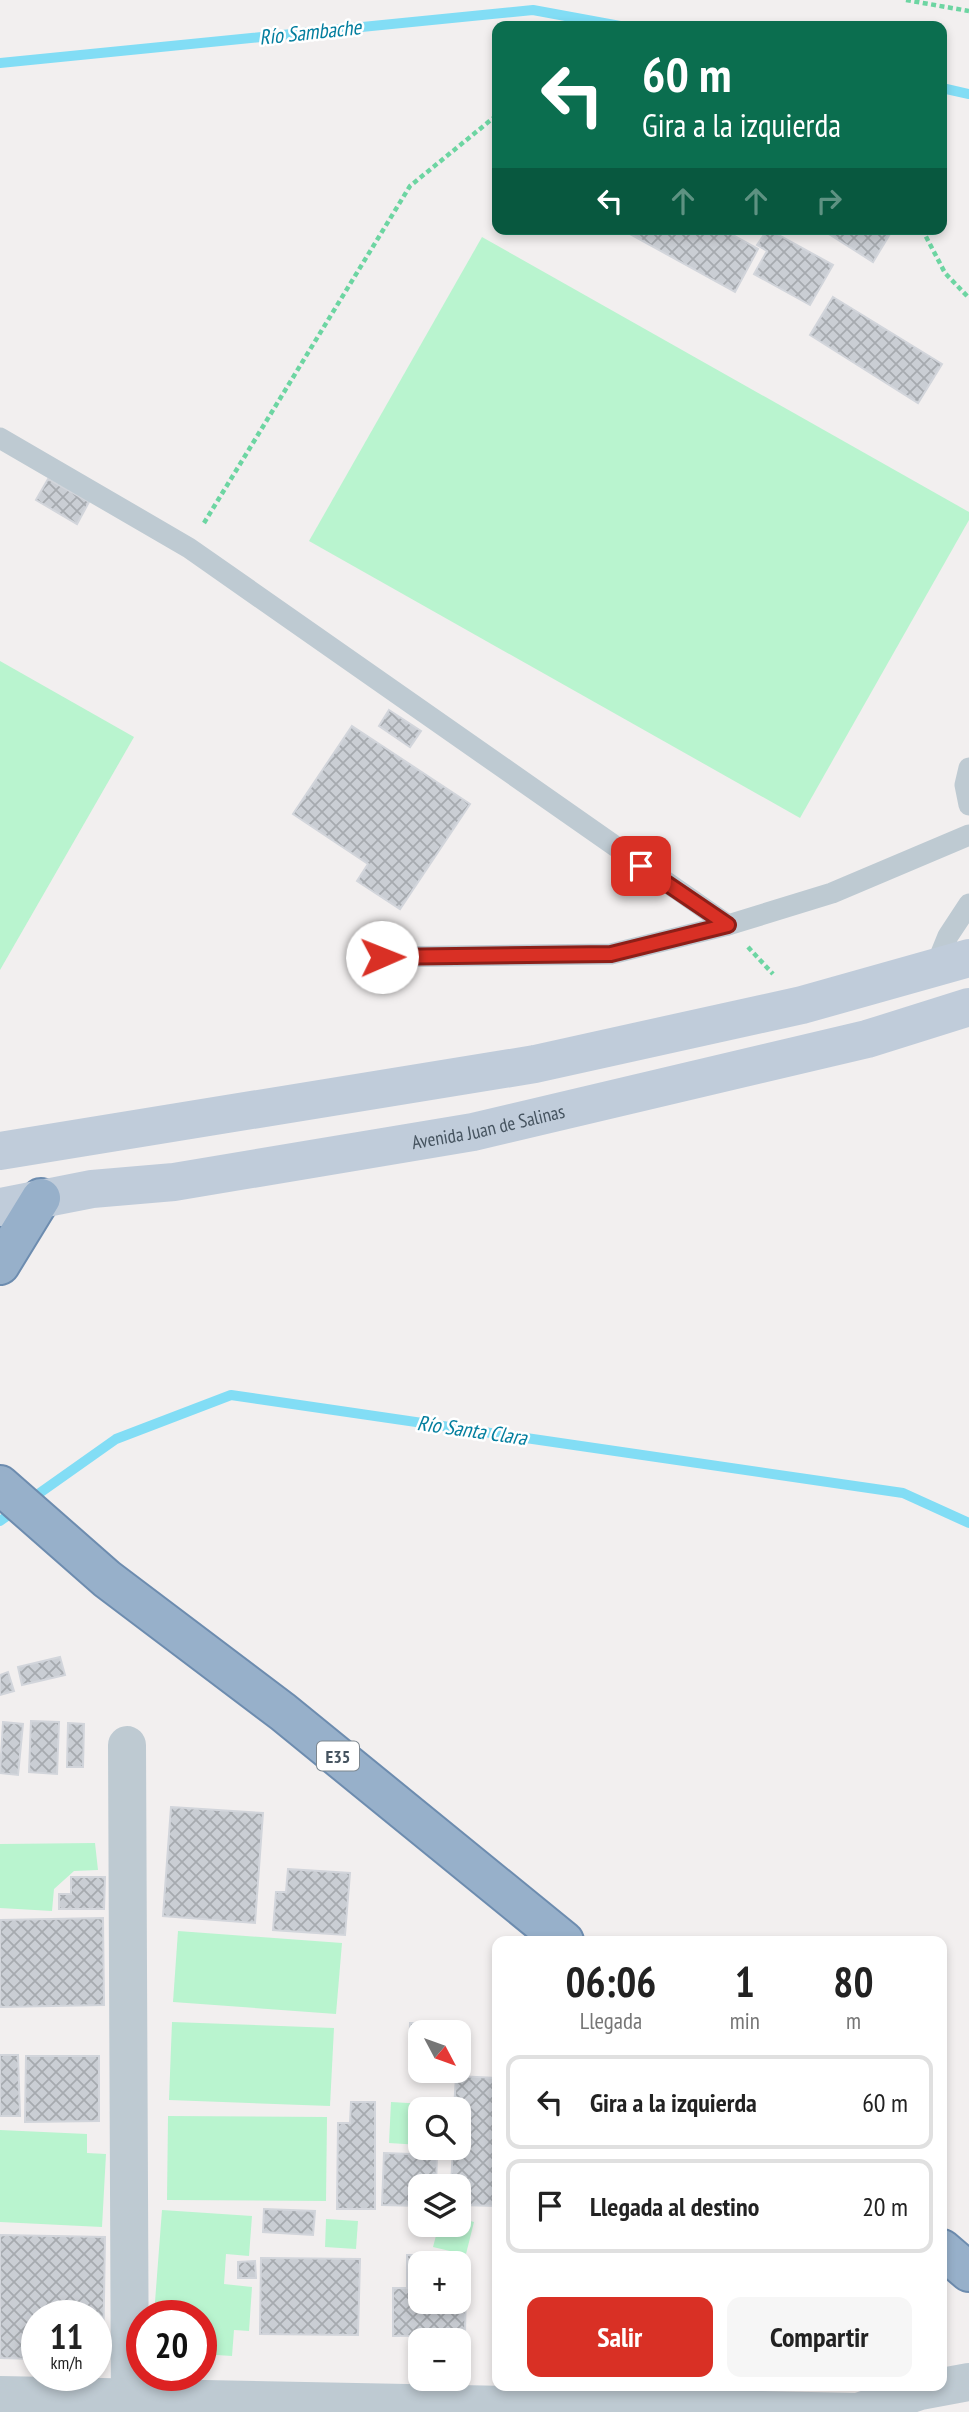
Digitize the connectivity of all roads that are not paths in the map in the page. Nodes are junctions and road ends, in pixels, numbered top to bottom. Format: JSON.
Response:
{"nodes":[{"id":1,"x":0,"y":438,"type":"edge"},
{"id":2,"x":969,"y":768,"type":"edge"},
{"id":3,"x":969,"y":805,"type":"edge"},
{"id":4,"x":969,"y":835,"type":"edge"},
{"id":5,"x":969,"y":904,"type":"edge"},
{"id":6,"x":728,"y":925,"type":"junction"},
{"id":7,"x":382,"y":957,"type":"dead end"},
{"id":8,"x":952,"y":963,"type":"edge"},
{"id":9,"x":969,"y":1007,"type":"edge"},
{"id":10,"x":0,"y":1152,"type":"edge"},
{"id":11,"x":41,"y":1198,"type":"junction"},
{"id":12,"x":0,"y":1207,"type":"edge"},
{"id":13,"x":0,"y":1265,"type":"edge"},
{"id":14,"x":3,"y":1488,"type":"edge"},
{"id":15,"x":127,"y":1745,"type":"dead end"},
{"id":16,"x":558,"y":1936,"type":"edge"},
{"id":17,"x":947,"y":2253,"type":"edge"},
{"id":18,"x":969,"y":2272,"type":"edge"},
{"id":19,"x":969,"y":2382,"type":"edge"},
{"id":20,"x":947,"y":2386,"type":"edge"},
{"id":21,"x":925,"y":2391,"type":"edge"},
{"id":22,"x":0,"y":2395,"type":"edge"},
{"id":23,"x":130,"y":2405,"type":"edge"},
{"id":24,"x":480,"y":2407,"type":"edge"},
{"id":25,"x":859,"y":2412,"type":"edge"}],
"edges":[{"from":1,"to":6,"type":"lane"},
{"from":2,"to":3,"type":"lane"},
{"from":4,"to":6,"type":"lane"},
{"from":5,"to":8,"type":"lane"},
{"from":6,"to":7,"type":"lane"},
{"from":8,"to":10,"type":"main road"},
{"from":9,"to":11,"type":"main road","name":"Avenida Juan de Salinas"},
{"from":11,"to":12,"type":"main road","name":"Avenida Juan de Salinas"},
{"from":11,"to":13,"type":"highway"},
{"from":14,"to":16,"type":"highway","number":"E35"},
{"from":15,"to":23,"type":"street"},
{"from":17,"to":18,"type":"highway"},
{"from":19,"to":20,"type":"street"},
{"from":21,"to":25,"type":"street"},
{"from":22,"to":23,"type":"street"},
{"from":23,"to":24,"type":"street"},
{"from":24,"to":25,"type":"street"}]}
